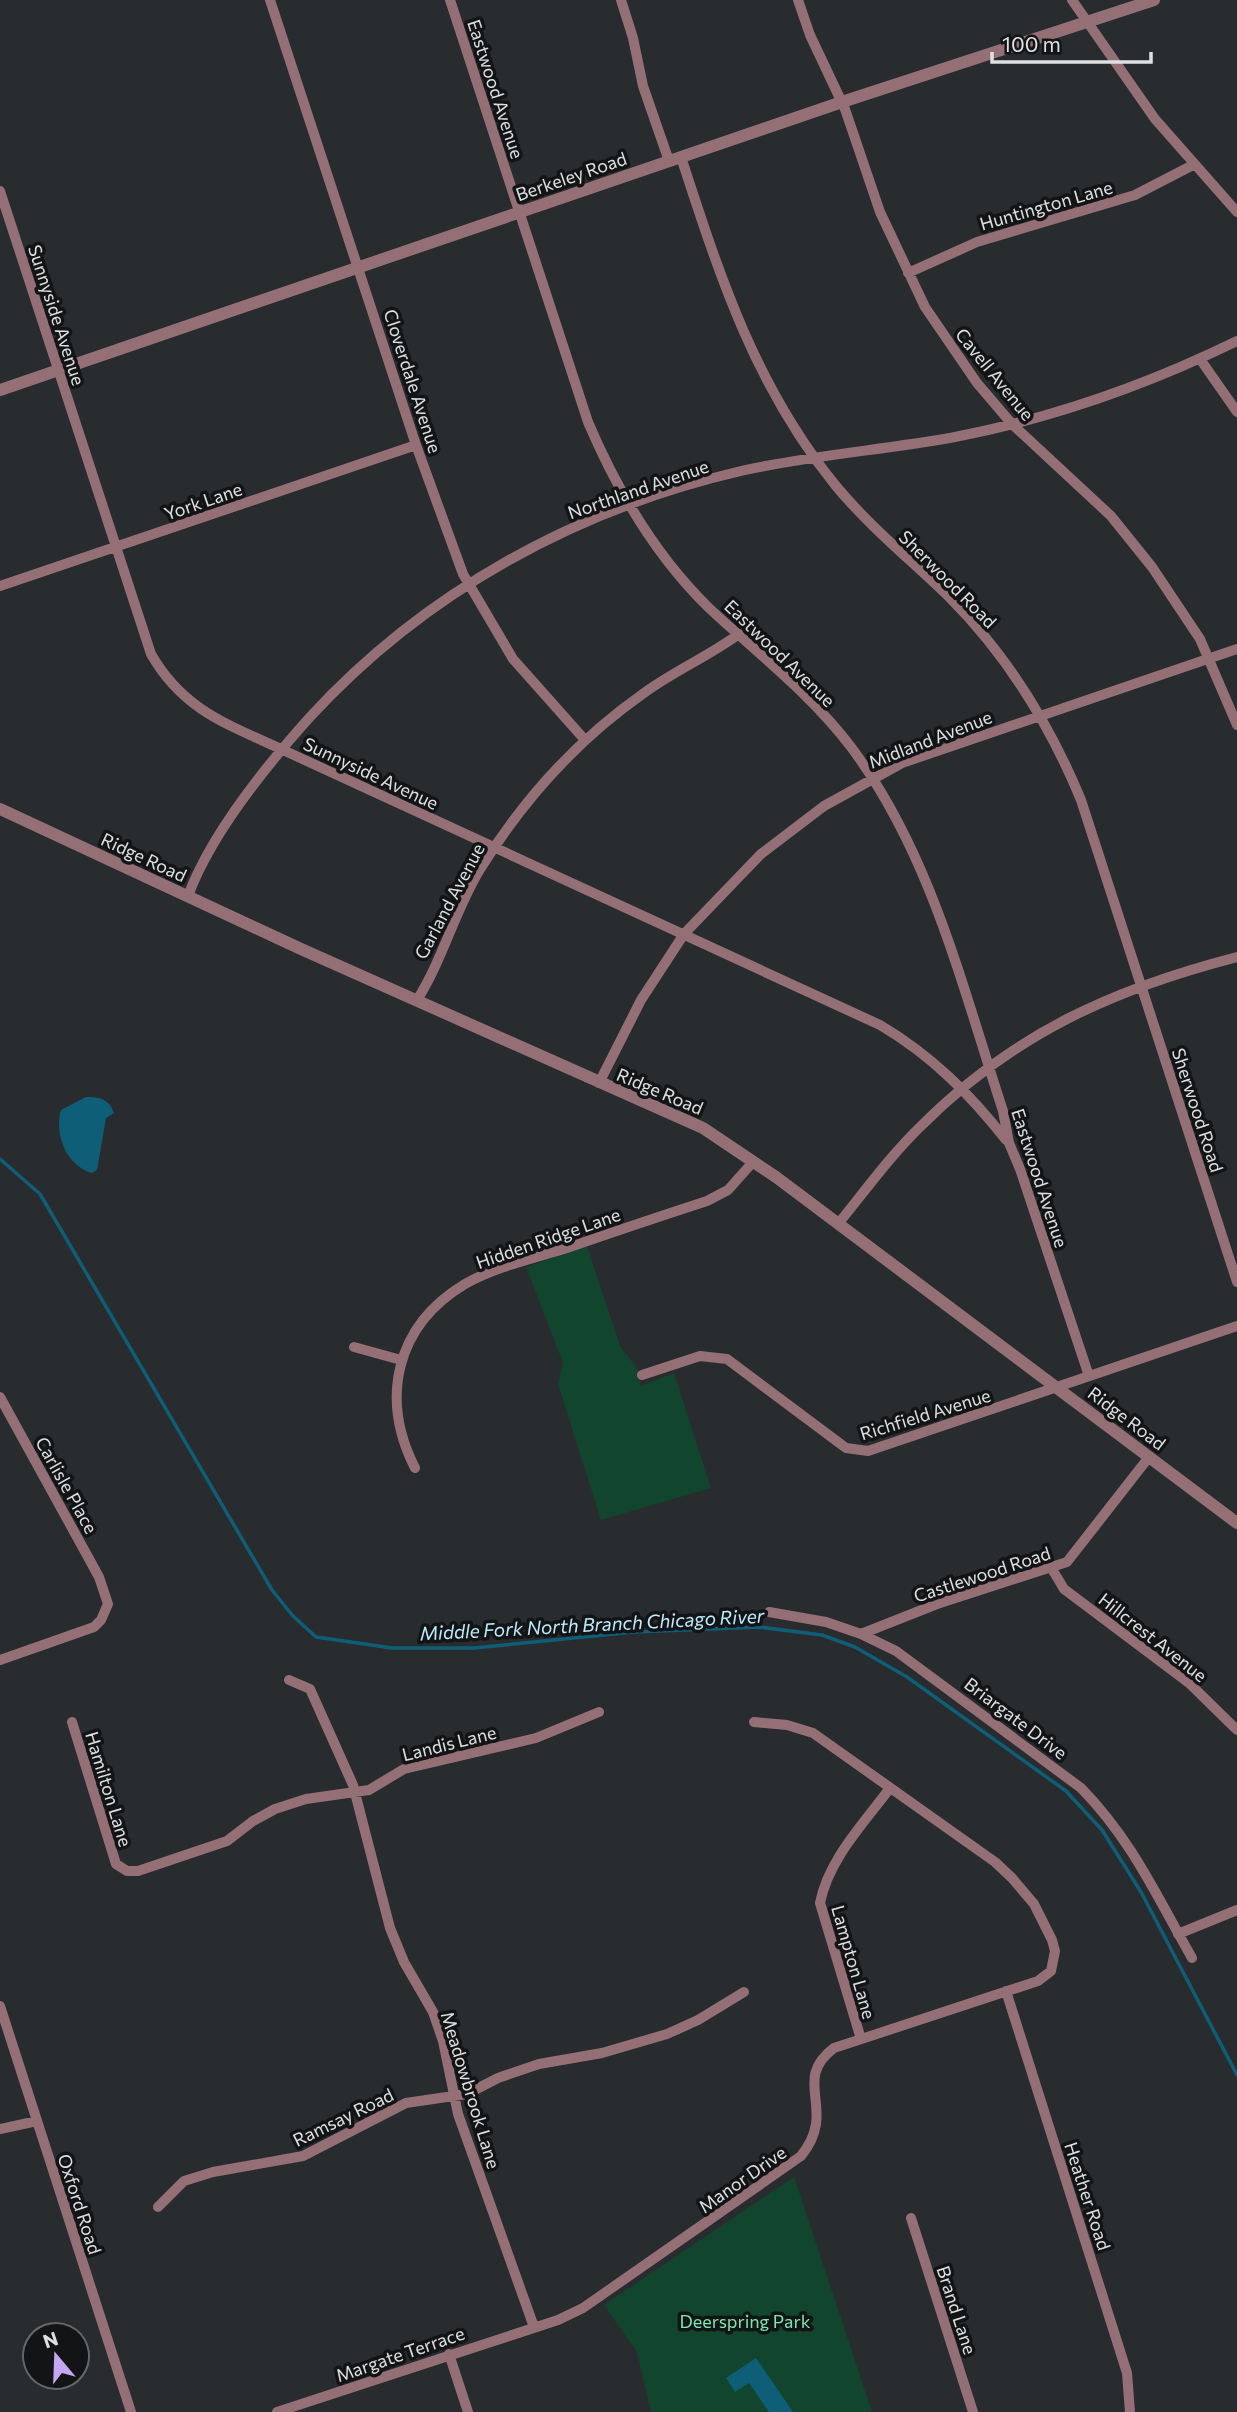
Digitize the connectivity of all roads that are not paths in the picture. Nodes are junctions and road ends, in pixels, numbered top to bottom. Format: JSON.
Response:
{"nodes":[{"id":1,"x":270,"y":0,"type":"edge"},
{"id":2,"x":450,"y":0,"type":"edge"},
{"id":3,"x":621,"y":0,"type":"edge"},
{"id":4,"x":798,"y":0,"type":"edge"},
{"id":5,"x":1072,"y":0,"type":"edge"},
{"id":6,"x":1154,"y":0,"type":"edge"},
{"id":7,"x":1089,"y":21,"type":"junction"},
{"id":8,"x":842,"y":102,"type":"junction"},
{"id":9,"x":675,"y":159,"type":"junction"},
{"id":10,"x":1193,"y":165,"type":"junction"},
{"id":11,"x":0,"y":191,"type":"edge"},
{"id":12,"x":520,"y":212,"type":"junction"},
{"id":13,"x":1237,"y":212,"type":"edge"},
{"id":14,"x":359,"y":267,"type":"junction"},
{"id":15,"x":908,"y":273,"type":"junction"},
{"id":16,"x":1237,"y":341,"type":"edge"},
{"id":17,"x":1200,"y":359,"type":"junction"},
{"id":18,"x":59,"y":370,"type":"junction"},
{"id":19,"x":0,"y":390,"type":"edge"},
{"id":20,"x":1237,"y":412,"type":"edge"},
{"id":21,"x":1012,"y":424,"type":"junction"},
{"id":22,"x":416,"y":445,"type":"junction"},
{"id":23,"x":813,"y":456,"type":"junction"},
{"id":24,"x":629,"y":505,"type":"junction"},
{"id":25,"x":116,"y":547,"type":"junction"},
{"id":26,"x":468,"y":584,"type":"junction"},
{"id":27,"x":0,"y":586,"type":"edge"},
{"id":28,"x":739,"y":635,"type":"junction"},
{"id":29,"x":1237,"y":649,"type":"edge"},
{"id":30,"x":1209,"y":658,"type":"junction"},
{"id":31,"x":1039,"y":715,"type":"junction"},
{"id":32,"x":1237,"y":725,"type":"edge"},
{"id":33,"x":585,"y":740,"type":"junction"},
{"id":34,"x":282,"y":750,"type":"junction"},
{"id":35,"x":872,"y":778,"type":"junction"},
{"id":36,"x":0,"y":809,"type":"edge"},
{"id":37,"x":495,"y":846,"type":"junction"},
{"id":38,"x":188,"y":896,"type":"junction"},
{"id":39,"x":684,"y":934,"type":"junction"},
{"id":40,"x":1237,"y":957,"type":"edge"},
{"id":41,"x":1142,"y":985,"type":"junction"},
{"id":42,"x":417,"y":1000,"type":"junction"},
{"id":43,"x":988,"y":1066,"type":"junction"},
{"id":44,"x":599,"y":1083,"type":"junction"},
{"id":45,"x":961,"y":1087,"type":"junction"},
{"id":46,"x":1009,"y":1143,"type":"junction"},
{"id":47,"x":753,"y":1162,"type":"junction"},
{"id":48,"x":838,"y":1224,"type":"junction"},
{"id":49,"x":1237,"y":1282,"type":"edge"},
{"id":50,"x":1237,"y":1326,"type":"edge"},
{"id":51,"x":354,"y":1347,"type":"dead end"},
{"id":52,"x":401,"y":1360,"type":"junction"},
{"id":53,"x":642,"y":1375,"type":"dead end"},
{"id":54,"x":1088,"y":1376,"type":"junction"},
{"id":55,"x":1053,"y":1386,"type":"junction"},
{"id":56,"x":0,"y":1397,"type":"edge"},
{"id":57,"x":1149,"y":1457,"type":"junction"},
{"id":58,"x":415,"y":1468,"type":"dead end"},
{"id":59,"x":1237,"y":1523,"type":"edge"},
{"id":60,"x":1052,"y":1569,"type":"junction"},
{"id":61,"x":769,"y":1612,"type":"dead end"},
{"id":62,"x":861,"y":1634,"type":"junction"},
{"id":63,"x":0,"y":1660,"type":"edge"},
{"id":64,"x":289,"y":1680,"type":"dead end"},
{"id":65,"x":599,"y":1712,"type":"dead end"},
{"id":66,"x":72,"y":1722,"type":"dead end"},
{"id":67,"x":754,"y":1722,"type":"dead end"},
{"id":68,"x":1237,"y":1730,"type":"edge"},
{"id":69,"x":890,"y":1788,"type":"junction"},
{"id":70,"x":355,"y":1794,"type":"junction"},
{"id":71,"x":116,"y":1864,"type":"joint"},
{"id":72,"x":1237,"y":1910,"type":"edge"},
{"id":73,"x":1178,"y":1934,"type":"junction"},
{"id":74,"x":1192,"y":1958,"type":"dead end"},
{"id":75,"x":1006,"y":1991,"type":"junction"},
{"id":76,"x":744,"y":1992,"type":"dead end"},
{"id":77,"x":0,"y":2006,"type":"edge"},
{"id":78,"x":861,"y":2039,"type":"junction"},
{"id":79,"x":454,"y":2096,"type":"junction"},
{"id":80,"x":37,"y":2121,"type":"junction"},
{"id":81,"x":0,"y":2129,"type":"edge"},
{"id":82,"x":158,"y":2207,"type":"dead end"},
{"id":83,"x":911,"y":2218,"type":"dead end"},
{"id":84,"x":534,"y":2328,"type":"junction"},
{"id":85,"x":449,"y":2354,"type":"junction"},
{"id":86,"x":298,"y":2409,"type":"edge"},
{"id":87,"x":131,"y":2412,"type":"edge"},
{"id":88,"x":277,"y":2412,"type":"edge"},
{"id":89,"x":468,"y":2412,"type":"edge"},
{"id":90,"x":974,"y":2412,"type":"edge"},
{"id":91,"x":1130,"y":2412,"type":"edge"}],
"edges":[{"from":1,"to":14,"type":"street","name":"Cloverdale Avenue"},
{"from":2,"to":12,"type":"street","name":"Eastwood Avenue"},
{"from":3,"to":9,"type":"street","name":"Sherwood Road"},
{"from":4,"to":8,"type":"street","name":"Cavell Avenue"},
{"from":5,"to":7,"type":"street"},
{"from":6,"to":7,"type":"street","name":"Berkeley Road"},
{"from":7,"to":8,"type":"street","name":"Berkeley Road"},
{"from":7,"to":10,"type":"street"},
{"from":8,"to":9,"type":"street","name":"Berkeley Road"},
{"from":8,"to":15,"type":"street","name":"Cavell Avenue"},
{"from":9,"to":12,"type":"street","name":"Berkeley Road"},
{"from":9,"to":23,"type":"street","name":"Sherwood Road"},
{"from":10,"to":13,"type":"street"},
{"from":10,"to":15,"type":"street","name":"Huntington Lane"},
{"from":11,"to":18,"type":"street","name":"Sunnyside Avenue"},
{"from":12,"to":14,"type":"street","name":"Berkeley Road"},
{"from":12,"to":24,"type":"street","name":"Eastwood Avenue"},
{"from":14,"to":18,"type":"street","name":"Berkeley Road"},
{"from":14,"to":22,"type":"street","name":"Cloverdale Avenue"},
{"from":15,"to":21,"type":"street","name":"Cavell Avenue"},
{"from":16,"to":17,"type":"street","name":"Northland Avenue"},
{"from":17,"to":20,"type":"street"},
{"from":17,"to":21,"type":"street","name":"Northland Avenue"},
{"from":18,"to":19,"type":"street","name":"Berkeley Road"},
{"from":18,"to":25,"type":"street","name":"Sunnyside Avenue"},
{"from":21,"to":23,"type":"street","name":"Northland Avenue"},
{"from":21,"to":30,"type":"street","name":"Cavell Avenue"},
{"from":22,"to":25,"type":"street","name":"York Lane"},
{"from":22,"to":26,"type":"street","name":"Cloverdale Avenue"},
{"from":23,"to":24,"type":"street","name":"Northland Avenue"},
{"from":23,"to":31,"type":"street","name":"Sherwood Road"},
{"from":24,"to":26,"type":"street","name":"Northland Avenue"},
{"from":24,"to":28,"type":"street","name":"Eastwood Avenue"},
{"from":25,"to":27,"type":"street","name":"York Lane"},
{"from":25,"to":34,"type":"street","name":"Sunnyside Avenue"},
{"from":26,"to":33,"type":"street","name":"Cloverdale Avenue"},
{"from":26,"to":34,"type":"street","name":"Northland Avenue"},
{"from":28,"to":33,"type":"street","name":"Garland Avenue"},
{"from":28,"to":35,"type":"street","name":"Eastwood Avenue"},
{"from":29,"to":30,"type":"street","name":"Midland Avenue"},
{"from":30,"to":31,"type":"street","name":"Midland Avenue"},
{"from":30,"to":32,"type":"street","name":"Cavell Avenue"},
{"from":31,"to":35,"type":"street","name":"Midland Avenue"},
{"from":31,"to":41,"type":"street","name":"Sherwood Road"},
{"from":33,"to":37,"type":"street","name":"Garland Avenue"},
{"from":34,"to":37,"type":"street","name":"Sunnyside Avenue"},
{"from":34,"to":38,"type":"street","name":"Northland Avenue"},
{"from":35,"to":39,"type":"street","name":"Midland Avenue"},
{"from":35,"to":43,"type":"street","name":"Eastwood Avenue"},
{"from":36,"to":38,"type":"street","name":"Ridge Road"},
{"from":37,"to":39,"type":"street","name":"Sunnyside Avenue"},
{"from":37,"to":42,"type":"street","name":"Garland Avenue"},
{"from":38,"to":42,"type":"street","name":"Ridge Road"},
{"from":39,"to":44,"type":"street","name":"Midland Avenue"},
{"from":39,"to":45,"type":"street","name":"Sunnyside Avenue"},
{"from":40,"to":41,"type":"street"},
{"from":41,"to":43,"type":"street"},
{"from":41,"to":49,"type":"street","name":"Sherwood Road"},
{"from":42,"to":44,"type":"street","name":"Ridge Road"},
{"from":43,"to":45,"type":"street"},
{"from":43,"to":46,"type":"street","name":"Eastwood Avenue"},
{"from":44,"to":47,"type":"street","name":"Ridge Road"},
{"from":45,"to":46,"type":"street","name":"Sunnyside Avenue"},
{"from":45,"to":48,"type":"street"},
{"from":46,"to":54,"type":"street","name":"Eastwood Avenue"},
{"from":47,"to":48,"type":"street","name":"Ridge Road"},
{"from":47,"to":52,"type":"street","name":"Hidden Ridge Lane"},
{"from":48,"to":55,"type":"street","name":"Ridge Road"},
{"from":50,"to":54,"type":"street","name":"Richfield Avenue"},
{"from":51,"to":52,"type":"street"},
{"from":52,"to":58,"type":"street","name":"Hidden Ridge Lane"},
{"from":53,"to":55,"type":"street","name":"Richfield Avenue"},
{"from":54,"to":55,"type":"street","name":"Richfield Avenue"},
{"from":55,"to":57,"type":"street","name":"Ridge Road"},
{"from":56,"to":63,"type":"street","name":"Carlisle Place"},
{"from":57,"to":59,"type":"street","name":"Ridge Road"},
{"from":57,"to":60,"type":"street","name":"Castlewood Road"},
{"from":60,"to":62,"type":"street","name":"Castlewood Road"},
{"from":60,"to":68,"type":"street","name":"Hillcrest Avenue"},
{"from":61,"to":62,"type":"street","name":"Briargate Drive"},
{"from":62,"to":73,"type":"street","name":"Briargate Drive"},
{"from":64,"to":70,"type":"street","name":"Meadowbrook Lane"},
{"from":65,"to":70,"type":"street","name":"Landis Lane"},
{"from":66,"to":71,"type":"street","name":"Hamilton Lane"},
{"from":67,"to":69,"type":"street"},
{"from":69,"to":75,"type":"street","name":"Manor Drive"},
{"from":69,"to":78,"type":"street","name":"Lampton Lane"},
{"from":70,"to":71,"type":"street","name":"Landis Lane"},
{"from":70,"to":79,"type":"street","name":"Meadowbrook Lane"},
{"from":72,"to":73,"type":"street"},
{"from":73,"to":74,"type":"street","name":"Briargate Drive"},
{"from":75,"to":78,"type":"street","name":"Manor Drive"},
{"from":75,"to":91,"type":"street","name":"Heather Road"},
{"from":76,"to":79,"type":"street","name":"Ramsay Road"},
{"from":77,"to":80,"type":"street","name":"Oxford Road"},
{"from":78,"to":84,"type":"street","name":"Manor Drive"},
{"from":79,"to":82,"type":"street","name":"Ramsay Road"},
{"from":79,"to":84,"type":"street","name":"Meadowbrook Lane"},
{"from":80,"to":81,"type":"street"},
{"from":80,"to":87,"type":"street","name":"Oxford Road"},
{"from":83,"to":90,"type":"street","name":"Brand Lane"},
{"from":84,"to":85,"type":"street","name":"Margate Terrace"},
{"from":85,"to":86,"type":"street","name":"Margate Terrace"},
{"from":85,"to":89,"type":"street"},
{"from":86,"to":88,"type":"street","name":"Margate Terrace"}]}
